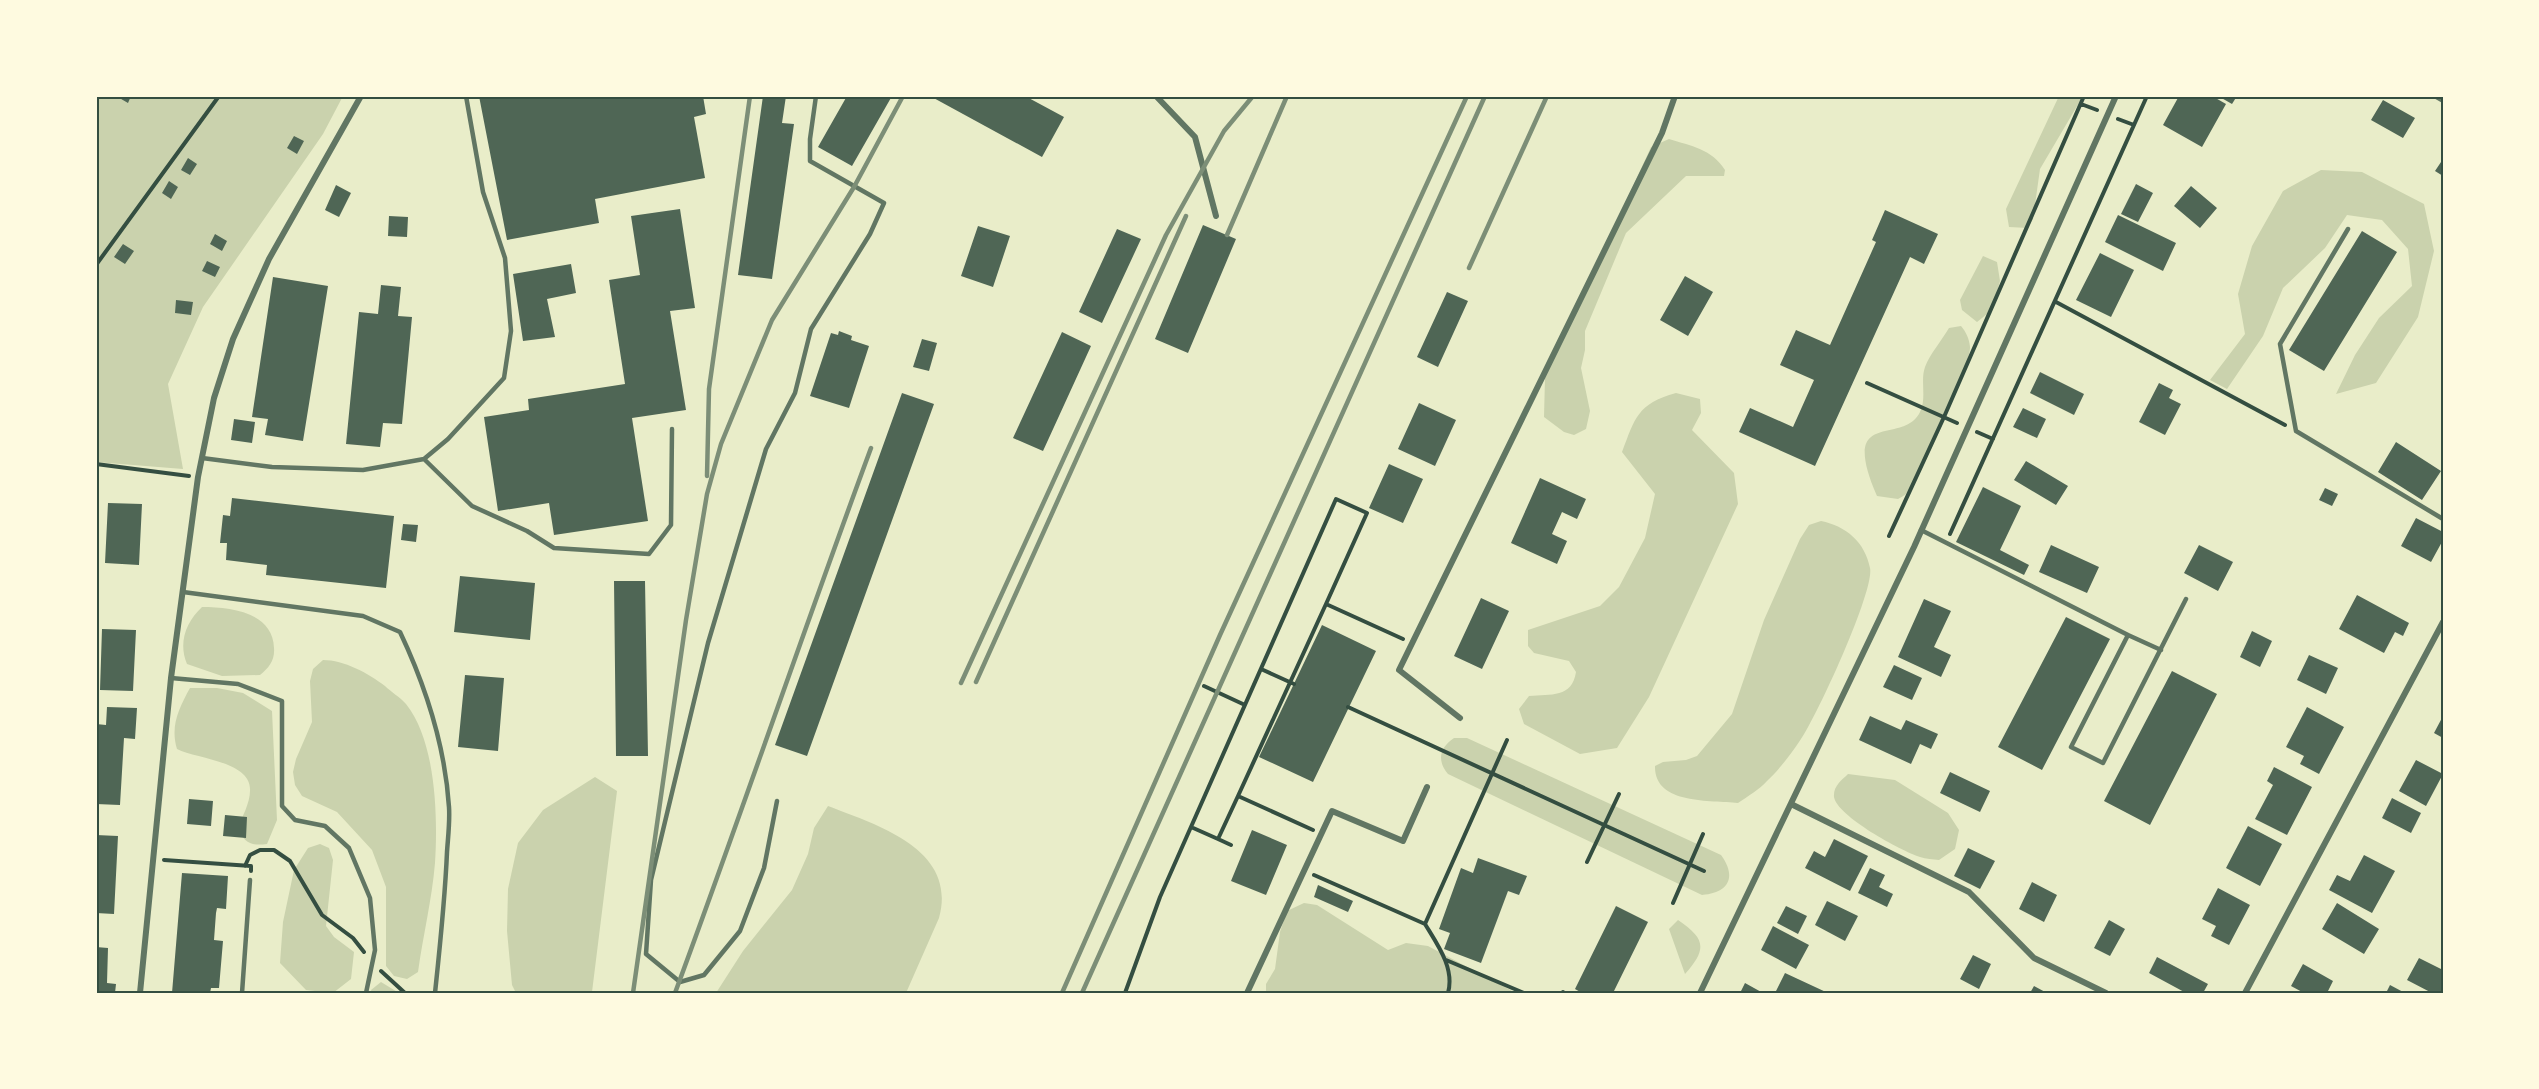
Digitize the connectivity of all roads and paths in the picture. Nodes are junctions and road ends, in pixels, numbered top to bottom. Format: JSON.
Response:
{"nodes":[{"id":1,"x":219,"y":96,"type":"edge"},
{"id":2,"x":361,"y":96,"type":"edge"},
{"id":3,"x":466,"y":96,"type":"edge"},
{"id":4,"x":816,"y":96,"type":"edge"},
{"id":5,"x":1156,"y":96,"type":"edge"},
{"id":6,"x":1675,"y":96,"type":"edge"},
{"id":7,"x":2084,"y":96,"type":"edge"},
{"id":8,"x":2116,"y":96,"type":"edge"},
{"id":9,"x":2147,"y":96,"type":"edge"},
{"id":10,"x":2436,"y":96,"type":"edge"},
{"id":11,"x":2443,"y":100,"type":"edge"},
{"id":12,"x":1216,"y":216,"type":"dead end"},
{"id":13,"x":2349,"y":229,"type":"dead end"},
{"id":14,"x":96,"y":265,"type":"edge"},
{"id":15,"x":2056,"y":302,"type":"junction"},
{"id":16,"x":1867,"y":384,"type":"dead end"},
{"id":17,"x":1944,"y":417,"type":"junction"},
{"id":18,"x":1968,"y":428,"type":"junction"},
{"id":19,"x":672,"y":429,"type":"dead end"},
{"id":20,"x":2296,"y":431,"type":"junction"},
{"id":21,"x":1993,"y":439,"type":"junction"},
{"id":22,"x":202,"y":458,"type":"junction"},
{"id":23,"x":424,"y":459,"type":"junction"},
{"id":24,"x":96,"y":464,"type":"edge"},
{"id":25,"x":198,"y":477,"type":"junction"},
{"id":26,"x":2443,"y":519,"type":"edge"},
{"id":27,"x":1921,"y":530,"type":"junction"},
{"id":28,"x":1889,"y":536,"type":"dead end"},
{"id":29,"x":1946,"y":543,"type":"junction"},
{"id":30,"x":183,"y":592,"type":"junction"},
{"id":31,"x":2186,"y":599,"type":"dead end"},
{"id":32,"x":1326,"y":604,"type":"junction"},
{"id":33,"x":2443,"y":622,"type":"edge"},
{"id":34,"x":2128,"y":635,"type":"junction"},
{"id":35,"x":1412,"y":643,"type":"junction"},
{"id":36,"x":2161,"y":650,"type":"junction"},
{"id":37,"x":1261,"y":669,"type":"junction"},
{"id":38,"x":171,"y":678,"type":"junction"},
{"id":39,"x":1294,"y":684,"type":"dead end"},
{"id":40,"x":1204,"y":687,"type":"dead end"},
{"id":41,"x":1245,"y":705,"type":"junction"},
{"id":42,"x":1348,"y":707,"type":"dead end"},
{"id":43,"x":1460,"y":718,"type":"dead end"},
{"id":44,"x":1507,"y":740,"type":"dead end"},
{"id":45,"x":1492,"y":774,"type":"junction"},
{"id":46,"x":1427,"y":787,"type":"dead end"},
{"id":47,"x":1619,"y":794,"type":"dead end"},
{"id":48,"x":1238,"y":796,"type":"junction"},
{"id":49,"x":777,"y":801,"type":"dead end"},
{"id":50,"x":1791,"y":804,"type":"junction"},
{"id":51,"x":1605,"y":825,"type":"junction"},
{"id":52,"x":1191,"y":827,"type":"junction"},
{"id":53,"x":1322,"y":834,"type":"junction"},
{"id":54,"x":1703,"y":834,"type":"dead end"},
{"id":55,"x":1218,"y":839,"type":"junction"},
{"id":56,"x":1231,"y":845,"type":"dead end"},
{"id":57,"x":152,"y":859,"type":"junction"},
{"id":58,"x":1587,"y":862,"type":"dead end"},
{"id":59,"x":1690,"y":864,"type":"junction"},
{"id":60,"x":244,"y":866,"type":"junction"},
{"id":61,"x":251,"y":866,"type":"dead end"},
{"id":62,"x":1304,"y":870,"type":"junction"},
{"id":63,"x":1704,"y":871,"type":"dead end"},
{"id":64,"x":250,"y":880,"type":"dead end"},
{"id":65,"x":1673,"y":903,"type":"dead end"},
{"id":66,"x":1425,"y":924,"type":"junction"},
{"id":67,"x":1446,"y":960,"type":"junction"},
{"id":68,"x":372,"y":963,"type":"junction"},
{"id":69,"x":140,"y":993,"type":"edge"},
{"id":70,"x":242,"y":993,"type":"edge"},
{"id":71,"x":366,"y":993,"type":"edge"},
{"id":72,"x":405,"y":993,"type":"edge"},
{"id":73,"x":435,"y":993,"type":"edge"},
{"id":74,"x":1125,"y":993,"type":"edge"},
{"id":75,"x":1247,"y":993,"type":"edge"},
{"id":76,"x":1448,"y":993,"type":"edge"},
{"id":77,"x":1524,"y":993,"type":"edge"},
{"id":78,"x":1700,"y":993,"type":"edge"},
{"id":79,"x":2106,"y":993,"type":"edge"},
{"id":80,"x":2245,"y":993,"type":"edge"}],
"edges":[{"from":1,"to":14,"type":"path"},
{"from":2,"to":22,"type":"street"},
{"from":3,"to":23,"type":"lane"},
{"from":4,"to":49,"type":"lane"},
{"from":5,"to":12,"type":"street"},
{"from":6,"to":35,"type":"street"},
{"from":7,"to":17,"type":"path"},
{"from":8,"to":18,"type":"street"},
{"from":9,"to":15,"type":"path"},
{"from":10,"to":11,"type":"street"},
{"from":13,"to":20,"type":"lane"},
{"from":15,"to":20,"type":"path"},
{"from":15,"to":21,"type":"path"},
{"from":16,"to":17,"type":"path"},
{"from":17,"to":18,"type":"path"},
{"from":17,"to":28,"type":"path"},
{"from":18,"to":21,"type":"path"},
{"from":18,"to":27,"type":"street"},
{"from":19,"to":23,"type":"lane"},
{"from":20,"to":26,"type":"lane"},
{"from":21,"to":29,"type":"path"},
{"from":22,"to":23,"type":"lane"},
{"from":22,"to":25,"type":"street"},
{"from":24,"to":25,"type":"path"},
{"from":25,"to":30,"type":"street"},
{"from":27,"to":29,"type":"lane"},
{"from":27,"to":50,"type":"street"},
{"from":29,"to":34,"type":"lane"},
{"from":30,"to":38,"type":"street"},
{"from":30,"to":73,"type":"lane"},
{"from":31,"to":36,"type":"lane"},
{"from":32,"to":35,"type":"path"},
{"from":32,"to":37,"type":"path"},
{"from":32,"to":48,"type":"path"},
{"from":33,"to":80,"type":"street"},
{"from":34,"to":36,"type":"lane"},
{"from":34,"to":36,"type":"lane"},
{"from":35,"to":43,"type":"street"},
{"from":37,"to":39,"type":"path"},
{"from":37,"to":41,"type":"path"},
{"from":38,"to":57,"type":"street"},
{"from":38,"to":68,"type":"lane"},
{"from":40,"to":41,"type":"path"},
{"from":41,"to":52,"type":"path"},
{"from":42,"to":45,"type":"path"},
{"from":44,"to":45,"type":"path"},
{"from":45,"to":51,"type":"path"},
{"from":45,"to":66,"type":"path"},
{"from":46,"to":53,"type":"street"},
{"from":47,"to":51,"type":"path"},
{"from":48,"to":53,"type":"path"},
{"from":48,"to":55,"type":"path"},
{"from":50,"to":78,"type":"street"},
{"from":50,"to":79,"type":"street"},
{"from":51,"to":58,"type":"path"},
{"from":51,"to":59,"type":"path"},
{"from":52,"to":55,"type":"path"},
{"from":52,"to":74,"type":"path"},
{"from":53,"to":62,"type":"street"},
{"from":54,"to":59,"type":"path"},
{"from":55,"to":56,"type":"path"},
{"from":57,"to":60,"type":"path"},
{"from":57,"to":69,"type":"street"},
{"from":59,"to":63,"type":"path"},
{"from":59,"to":65,"type":"path"},
{"from":60,"to":61,"type":"path"},
{"from":60,"to":68,"type":"path"},
{"from":62,"to":66,"type":"path"},
{"from":62,"to":75,"type":"street"},
{"from":64,"to":70,"type":"lane"},
{"from":66,"to":67,"type":"path"},
{"from":67,"to":76,"type":"path"},
{"from":67,"to":77,"type":"path"},
{"from":68,"to":71,"type":"lane"},
{"from":68,"to":72,"type":"path"}]}
